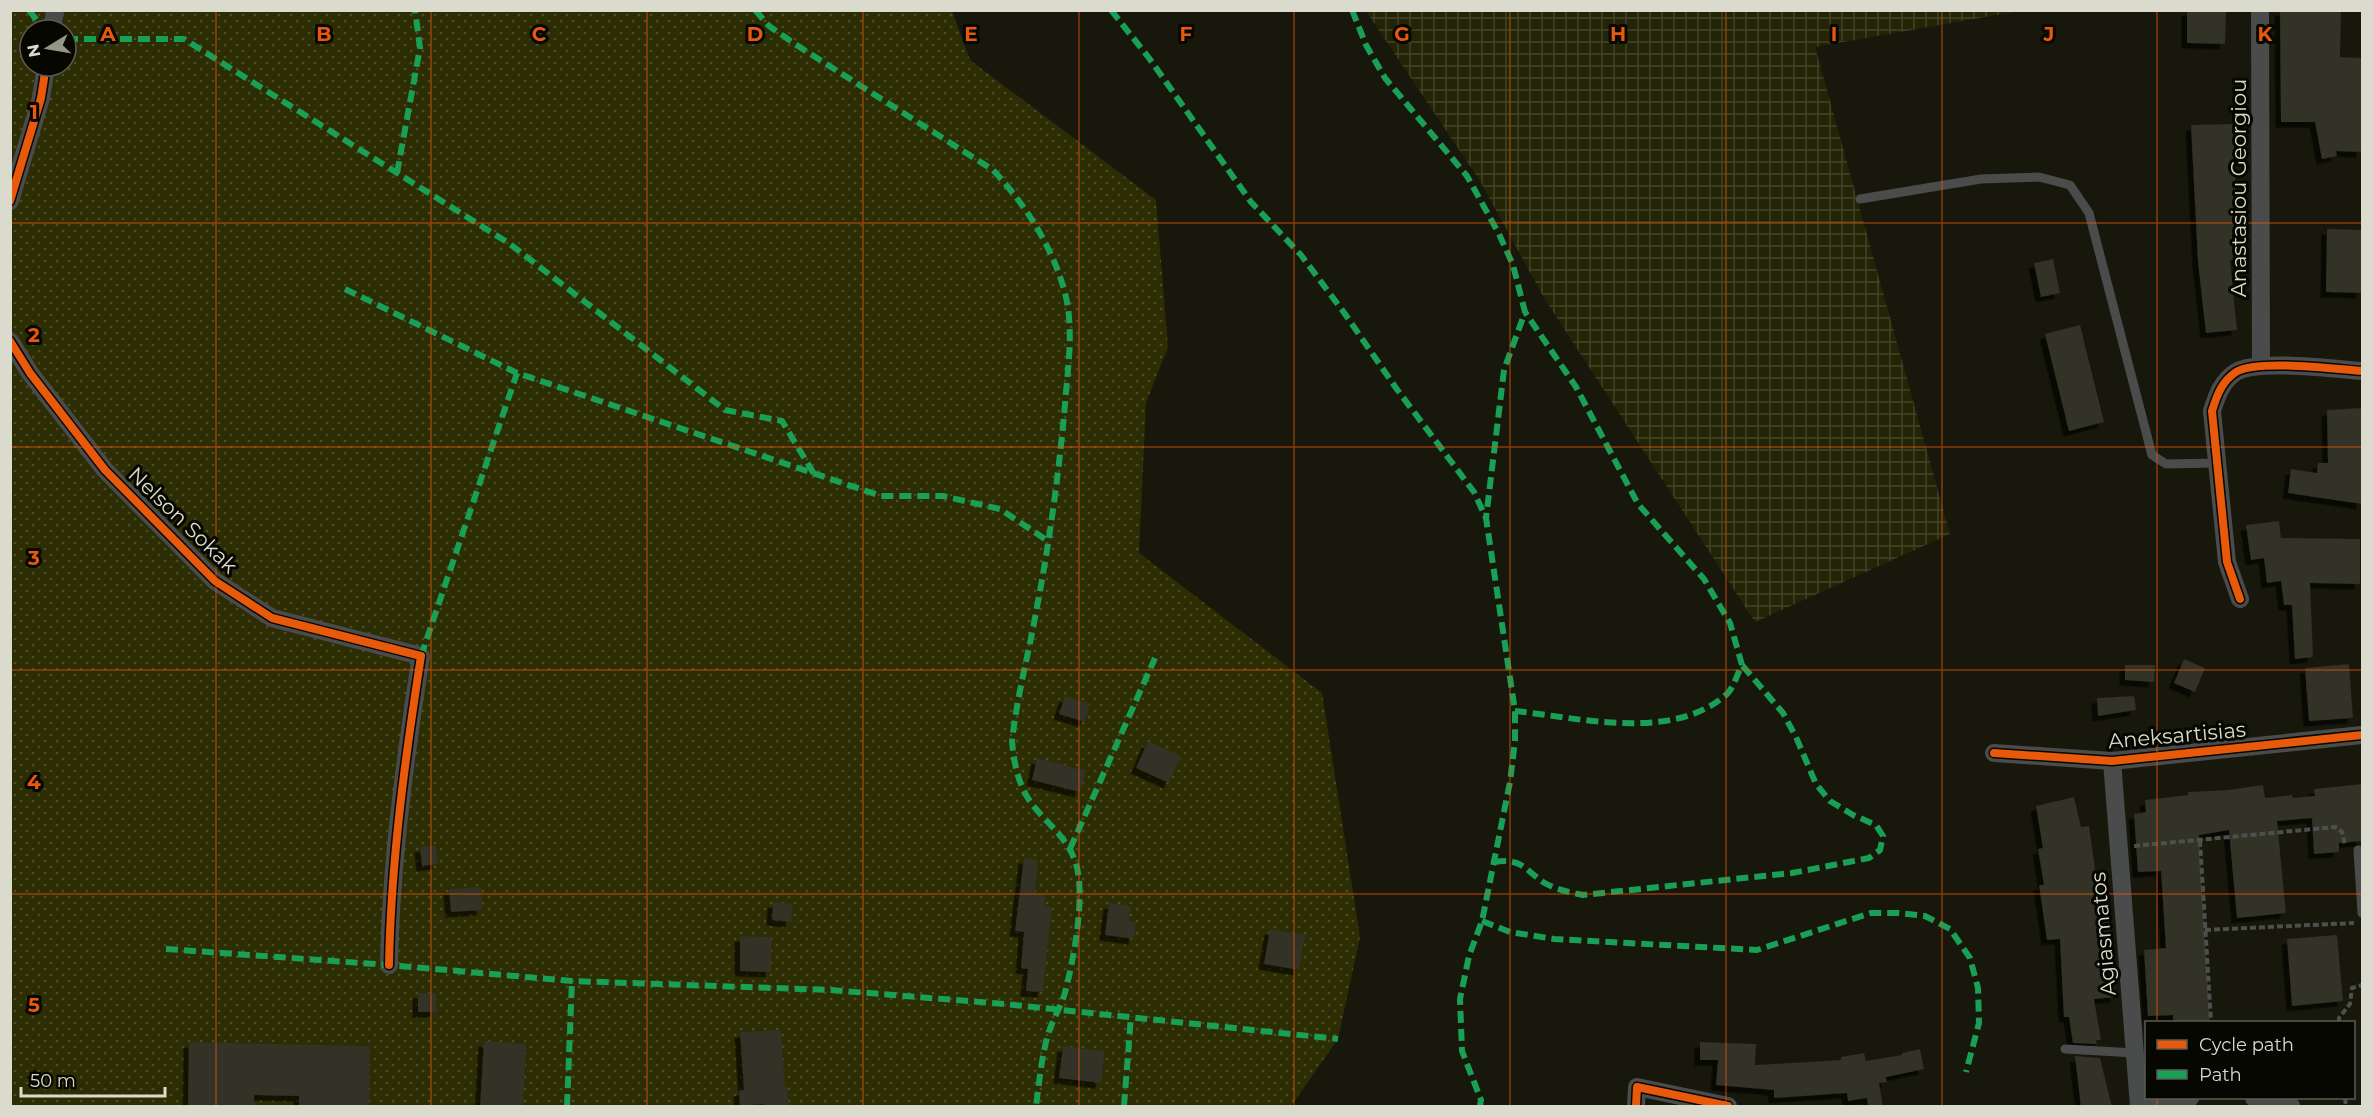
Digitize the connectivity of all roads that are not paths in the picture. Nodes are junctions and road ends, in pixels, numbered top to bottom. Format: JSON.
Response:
{"nodes":[{"id":1,"x":2260,"y":10,"type":"edge"},
{"id":2,"x":44,"y":78,"type":"edge"},
{"id":3,"x":1860,"y":199,"type":"dead end"},
{"id":4,"x":10,"y":201,"type":"edge"},
{"id":5,"x":10,"y":341,"type":"edge"},
{"id":6,"x":2261,"y":365,"type":"junction"},
{"id":7,"x":2362,"y":371,"type":"edge"},
{"id":8,"x":2217,"y":463,"type":"junction"},
{"id":9,"x":2240,"y":599,"type":"dead end"},
{"id":10,"x":2362,"y":735,"type":"edge"},
{"id":11,"x":1995,"y":753,"type":"dead end"},
{"id":12,"x":2112,"y":761,"type":"junction"},
{"id":13,"x":2358,"y":850,"type":"road end"},
{"id":14,"x":2362,"y":913,"type":"edge"},
{"id":15,"x":389,"y":965,"type":"dead end"},
{"id":16,"x":2065,"y":1049,"type":"dead end"},
{"id":17,"x":2135,"y":1053,"type":"junction"},
{"id":18,"x":2183,"y":1099,"type":"edge"},
{"id":19,"x":2258,"y":1099,"type":"edge"},
{"id":20,"x":2139,"y":1105,"type":"edge"},
{"id":21,"x":1636,"y":1107,"type":"edge"},
{"id":22,"x":1728,"y":1107,"type":"edge"},
{"id":23,"x":2291,"y":1107,"type":"edge"}],
"edges":[{"from":1,"to":6,"type":"street","name":"Anastasiou Georgiou"},
{"from":2,"to":4,"type":"street"},
{"from":3,"to":8,"type":"lane"},
{"from":5,"to":15,"type":"street","name":"Nelson Sokak"},
{"from":6,"to":7,"type":"street"},
{"from":6,"to":8,"type":"street"},
{"from":8,"to":9,"type":"street"},
{"from":10,"to":12,"type":"street","name":"Aneksartisias"},
{"from":11,"to":12,"type":"street","name":"Aneksartisias"},
{"from":12,"to":17,"type":"street","name":"Agiasmatos"},
{"from":13,"to":14,"type":"lane"},
{"from":16,"to":17,"type":"lane"},
{"from":17,"to":20,"type":"street","name":"Agiasmatos"},
{"from":18,"to":20,"type":"street","name":"Agiasmatos"},
{"from":19,"to":23,"type":"street"},
{"from":21,"to":22,"type":"street"}]}
